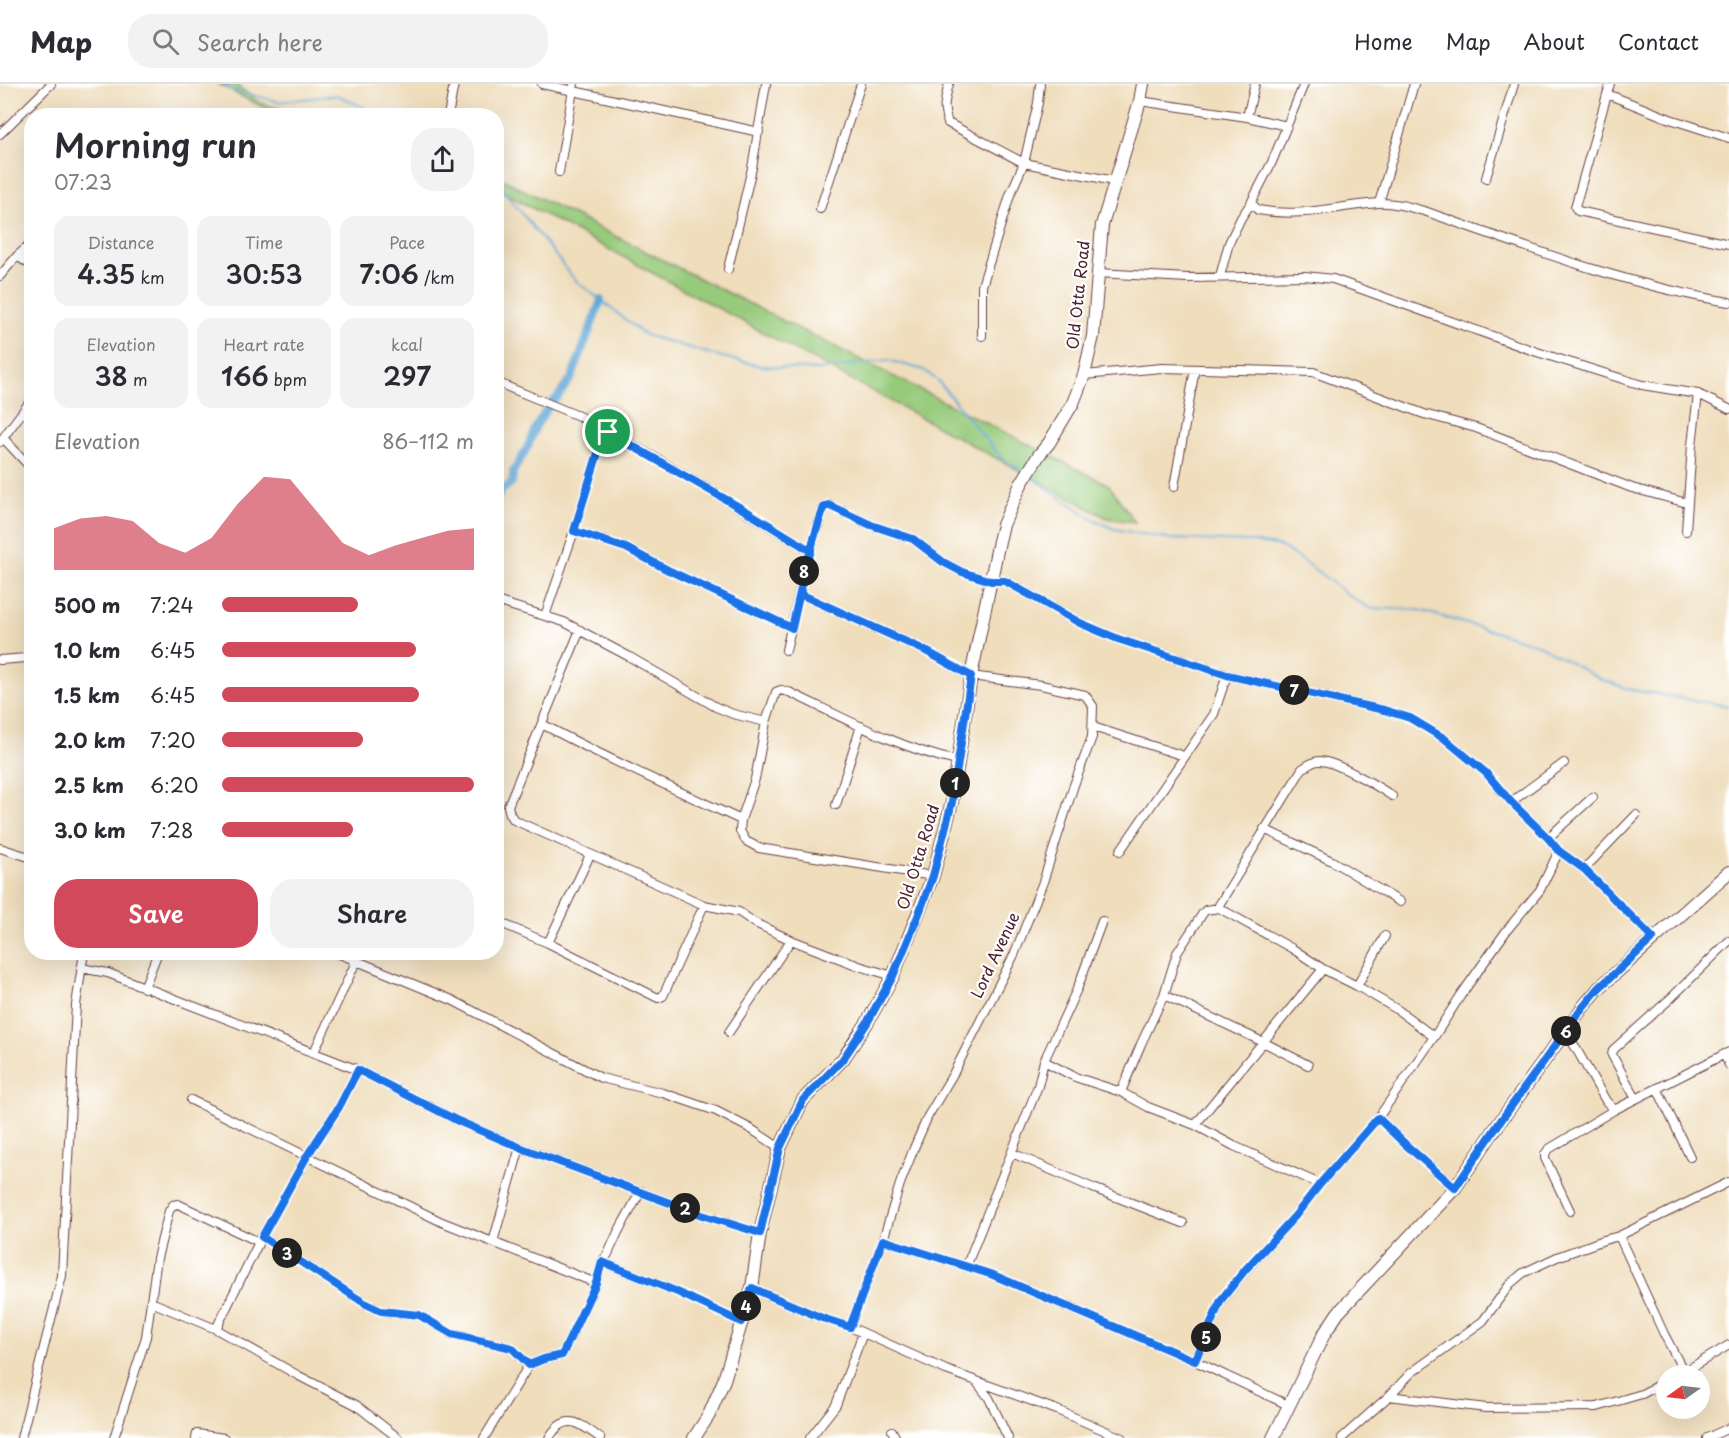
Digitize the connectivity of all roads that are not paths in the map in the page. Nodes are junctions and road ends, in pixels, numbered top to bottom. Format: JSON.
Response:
{"nodes":[{"id":1,"x":51,"y":84,"type":"edge"},
{"id":2,"x":454,"y":84,"type":"edge"},
{"id":3,"x":542,"y":84,"type":"edge"},
{"id":4,"x":766,"y":84,"type":"edge"},
{"id":5,"x":861,"y":84,"type":"edge"},
{"id":6,"x":949,"y":84,"type":"edge"},
{"id":7,"x":1040,"y":84,"type":"edge"},
{"id":8,"x":1143,"y":84,"type":"edge"},
{"id":9,"x":1255,"y":84,"type":"edge"},
{"id":10,"x":1304,"y":84,"type":"edge"},
{"id":11,"x":1414,"y":84,"type":"edge"},
{"id":12,"x":1514,"y":84,"type":"edge"},
{"id":13,"x":1610,"y":84,"type":"edge"},
{"id":14,"x":574,"y":87,"type":"edge"},
{"id":15,"x":1607,"y":94,"type":"junction"},
{"id":16,"x":1140,"y":101,"type":"junction"},
{"id":17,"x":27,"y":108,"type":"edge"},
{"id":18,"x":450,"y":108,"type":"edge"},
{"id":19,"x":24,"y":110,"type":"edge"},
{"id":20,"x":1246,"y":117,"type":"junction"},
{"id":21,"x":1287,"y":126,"type":"junction"},
{"id":22,"x":759,"y":132,"type":"junction"},
{"id":23,"x":0,"y":134,"type":"edge"},
{"id":24,"x":1729,"y":138,"type":"edge"},
{"id":25,"x":1023,"y":163,"type":"junction"},
{"id":26,"x":559,"y":172,"type":"dead end"},
{"id":27,"x":1486,"y":178,"type":"dead end"},
{"id":28,"x":1114,"y":181,"type":"junction"},
{"id":29,"x":1251,"y":203,"type":"junction"},
{"id":30,"x":1379,"y":203,"type":"junction"},
{"id":31,"x":820,"y":209,"type":"dead end"},
{"id":32,"x":1729,"y":244,"type":"edge"},
{"id":33,"x":24,"y":250,"type":"edge"},
{"id":34,"x":17,"y":256,"type":"junction"},
{"id":35,"x":24,"y":261,"type":"edge"},
{"id":36,"x":728,"y":269,"type":"dead end"},
{"id":37,"x":1098,"y":273,"type":"junction"},
{"id":38,"x":0,"y":276,"type":"edge"},
{"id":39,"x":1220,"y":276,"type":"junction"},
{"id":40,"x":1729,"y":302,"type":"edge"},
{"id":41,"x":982,"y":336,"type":"dead end"},
{"id":42,"x":1195,"y":369,"type":"junction"},
{"id":43,"x":1084,"y":375,"type":"junction"},
{"id":44,"x":504,"y":385,"type":"edge"},
{"id":45,"x":1698,"y":394,"type":"junction"},
{"id":46,"x":1729,"y":409,"type":"edge"},
{"id":47,"x":24,"y":410,"type":"edge"},
{"id":48,"x":608,"y":432,"type":"junction"},
{"id":49,"x":2,"y":440,"type":"edge"},
{"id":50,"x":24,"y":461,"type":"edge"},
{"id":51,"x":1174,"y":487,"type":"dead end"},
{"id":52,"x":1688,"y":503,"type":"junction"},
{"id":53,"x":574,"y":531,"type":"junction"},
{"id":54,"x":1686,"y":531,"type":"dead end"},
{"id":55,"x":811,"y":551,"type":"junction"},
{"id":56,"x":991,"y":581,"type":"junction"},
{"id":57,"x":800,"y":594,"type":"junction"},
{"id":58,"x":504,"y":604,"type":"edge"},
{"id":59,"x":544,"y":616,"type":"junction"},
{"id":60,"x":792,"y":628,"type":"junction"},
{"id":61,"x":580,"y":630,"type":"junction"},
{"id":62,"x":786,"y":650,"type":"dead end"},
{"id":63,"x":24,"y":658,"type":"edge"},
{"id":64,"x":0,"y":660,"type":"edge"},
{"id":65,"x":1227,"y":675,"type":"junction"},
{"id":66,"x":971,"y":676,"type":"junction"},
{"id":67,"x":766,"y":722,"type":"junction"},
{"id":68,"x":542,"y":724,"type":"junction"},
{"id":69,"x":861,"y":726,"type":"junction"},
{"id":70,"x":1093,"y":727,"type":"junction"},
{"id":71,"x":1184,"y":756,"type":"junction"},
{"id":72,"x":957,"y":761,"type":"junction"},
{"id":73,"x":1564,"y":763,"type":"dead end"},
{"id":74,"x":1392,"y":796,"type":"dead end"},
{"id":75,"x":1593,"y":797,"type":"dead end"},
{"id":76,"x":1511,"y":802,"type":"junction"},
{"id":77,"x":836,"y":806,"type":"dead end"},
{"id":78,"x":1636,"y":815,"type":"dead end"},
{"id":79,"x":741,"y":820,"type":"junction"},
{"id":80,"x":1264,"y":829,"type":"junction"},
{"id":81,"x":1548,"y":838,"type":"junction"},
{"id":82,"x":0,"y":848,"type":"edge"},
{"id":83,"x":1559,"y":851,"type":"junction"},
{"id":84,"x":1120,"y":852,"type":"dead end"},
{"id":85,"x":590,"y":855,"type":"junction"},
{"id":86,"x":24,"y":856,"type":"edge"},
{"id":87,"x":1584,"y":869,"type":"junction"},
{"id":88,"x":1729,"y":872,"type":"edge"},
{"id":89,"x":933,"y":876,"type":"junction"},
{"id":90,"x":1400,"y":902,"type":"dead end"},
{"id":91,"x":704,"y":905,"type":"junction"},
{"id":92,"x":1219,"y":908,"type":"junction"},
{"id":93,"x":1102,"y":921,"type":"dead end"},
{"id":94,"x":504,"y":924,"type":"edge"},
{"id":95,"x":1385,"y":936,"type":"dead end"},
{"id":96,"x":1653,"y":938,"type":"junction"},
{"id":97,"x":791,"y":940,"type":"junction"},
{"id":98,"x":1729,"y":940,"type":"edge"},
{"id":99,"x":548,"y":943,"type":"junction"},
{"id":100,"x":82,"y":960,"type":"edge"},
{"id":101,"x":155,"y":960,"type":"edge"},
{"id":102,"x":352,"y":960,"type":"edge"},
{"id":103,"x":356,"y":962,"type":"junction"},
{"id":104,"x":81,"y":968,"type":"junction"},
{"id":105,"x":1323,"y":969,"type":"junction"},
{"id":106,"x":893,"y":976,"type":"junction"},
{"id":107,"x":1356,"y":986,"type":"junction"},
{"id":108,"x":144,"y":988,"type":"junction"},
{"id":109,"x":1164,"y":995,"type":"junction"},
{"id":110,"x":1566,"y":1031,"type":"junction"},
{"id":111,"x":729,"y":1032,"type":"dead end"},
{"id":112,"x":1434,"y":1036,"type":"junction"},
{"id":113,"x":1263,"y":1041,"type":"junction"},
{"id":114,"x":314,"y":1052,"type":"junction"},
{"id":115,"x":1726,"y":1053,"type":"edge"},
{"id":116,"x":1044,"y":1061,"type":"junction"},
{"id":117,"x":1308,"y":1065,"type":"dead end"},
{"id":118,"x":1729,"y":1065,"type":"edge"},
{"id":119,"x":358,"y":1070,"type":"junction"},
{"id":120,"x":1657,"y":1088,"type":"junction"},
{"id":121,"x":1121,"y":1092,"type":"junction"},
{"id":122,"x":1636,"y":1099,"type":"junction"},
{"id":123,"x":191,"y":1100,"type":"dead end"},
{"id":124,"x":1614,"y":1110,"type":"junction"},
{"id":125,"x":1378,"y":1118,"type":"junction"},
{"id":126,"x":1195,"y":1125,"type":"junction"},
{"id":127,"x":519,"y":1147,"type":"junction"},
{"id":128,"x":780,"y":1148,"type":"junction"},
{"id":129,"x":1012,"y":1153,"type":"junction"},
{"id":130,"x":307,"y":1156,"type":"junction"},
{"id":131,"x":1690,"y":1157,"type":"dead end"},
{"id":132,"x":1729,"y":1182,"type":"edge"},
{"id":133,"x":1320,"y":1184,"type":"junction"},
{"id":134,"x":1455,"y":1188,"type":"junction"},
{"id":135,"x":641,"y":1191,"type":"junction"},
{"id":136,"x":1570,"y":1211,"type":"dead end"},
{"id":137,"x":1183,"y":1223,"type":"dead end"},
{"id":138,"x":760,"y":1233,"type":"junction"},
{"id":139,"x":1619,"y":1236,"type":"junction"},
{"id":140,"x":261,"y":1240,"type":"junction"},
{"id":141,"x":883,"y":1240,"type":"junction"},
{"id":142,"x":494,"y":1242,"type":"junction"},
{"id":143,"x":602,"y":1262,"type":"junction"},
{"id":144,"x":966,"y":1267,"type":"junction"},
{"id":145,"x":596,"y":1283,"type":"junction"},
{"id":146,"x":752,"y":1288,"type":"junction"},
{"id":147,"x":151,"y":1302,"type":"junction"},
{"id":148,"x":741,"y":1322,"type":"junction"},
{"id":149,"x":850,"y":1327,"type":"junction"},
{"id":150,"x":216,"y":1329,"type":"junction"},
{"id":151,"x":863,"y":1333,"type":"junction"},
{"id":152,"x":1729,"y":1345,"type":"edge"},
{"id":153,"x":1195,"y":1361,"type":"junction"},
{"id":154,"x":529,"y":1365,"type":"junction"},
{"id":155,"x":1677,"y":1365,"type":"edge"},
{"id":156,"x":1696,"y":1365,"type":"edge"},
{"id":157,"x":976,"y":1381,"type":"junction"},
{"id":158,"x":1656,"y":1386,"type":"edge"},
{"id":159,"x":1389,"y":1396,"type":"junction"},
{"id":160,"x":1288,"y":1405,"type":"junction"},
{"id":161,"x":1729,"y":1428,"type":"edge"},
{"id":162,"x":21,"y":1438,"type":"edge"},
{"id":163,"x":114,"y":1438,"type":"edge"},
{"id":164,"x":196,"y":1438,"type":"edge"},
{"id":165,"x":224,"y":1438,"type":"edge"},
{"id":166,"x":398,"y":1438,"type":"edge"},
{"id":167,"x":484,"y":1438,"type":"edge"},
{"id":168,"x":549,"y":1438,"type":"edge"},
{"id":169,"x":600,"y":1438,"type":"edge"},
{"id":170,"x":694,"y":1438,"type":"edge"},
{"id":171,"x":810,"y":1438,"type":"edge"},
{"id":172,"x":1008,"y":1438,"type":"edge"},
{"id":173,"x":1122,"y":1438,"type":"edge"},
{"id":174,"x":1273,"y":1438,"type":"edge"},
{"id":175,"x":1342,"y":1438,"type":"edge"},
{"id":176,"x":1707,"y":1438,"type":"edge"}],
"edges":[{"from":1,"to":17,"type":"street"},
{"from":2,"to":18,"type":"street"},
{"from":3,"to":14,"type":"street"},
{"from":4,"to":22,"type":"street"},
{"from":5,"to":31,"type":"street"},
{"from":6,"to":25,"type":"street"},
{"from":7,"to":25,"type":"street"},
{"from":8,"to":16,"type":"street","name":"Old Otta Road"},
{"from":9,"to":20,"type":"street"},
{"from":10,"to":21,"type":"street"},
{"from":11,"to":30,"type":"street"},
{"from":12,"to":27,"type":"street"},
{"from":13,"to":15,"type":"street"},
{"from":14,"to":22,"type":"street"},
{"from":14,"to":26,"type":"street"},
{"from":15,"to":24,"type":"street"},
{"from":15,"to":32,"type":"street"},
{"from":16,"to":20,"type":"street"},
{"from":16,"to":28,"type":"street","name":"Old Otta Road"},
{"from":19,"to":23,"type":"street"},
{"from":20,"to":21,"type":"street"},
{"from":21,"to":29,"type":"street"},
{"from":22,"to":36,"type":"street"},
{"from":25,"to":28,"type":"street"},
{"from":25,"to":41,"type":"street"},
{"from":28,"to":37,"type":"street","name":"Old Otta Road"},
{"from":29,"to":30,"type":"street"},
{"from":29,"to":39,"type":"street"},
{"from":30,"to":40,"type":"street"},
{"from":33,"to":34,"type":"street"},
{"from":34,"to":35,"type":"street"},
{"from":34,"to":38,"type":"street"},
{"from":37,"to":39,"type":"street"},
{"from":37,"to":43,"type":"street","name":"Old Otta Road"},
{"from":39,"to":45,"type":"street"},
{"from":42,"to":43,"type":"street"},
{"from":42,"to":51,"type":"street"},
{"from":42,"to":52,"type":"street"},
{"from":43,"to":56,"type":"street","name":"Old Otta Road"},
{"from":44,"to":48,"type":"street"},
{"from":45,"to":46,"type":"street"},
{"from":45,"to":52,"type":"street"},
{"from":47,"to":49,"type":"street"},
{"from":48,"to":53,"type":"street"},
{"from":48,"to":55,"type":"street"},
{"from":49,"to":50,"type":"street"},
{"from":52,"to":54,"type":"street"},
{"from":53,"to":59,"type":"street"},
{"from":53,"to":60,"type":"street"},
{"from":55,"to":56,"type":"street"},
{"from":55,"to":57,"type":"street"},
{"from":56,"to":65,"type":"street"},
{"from":56,"to":66,"type":"street","name":"Old Otta Road"},
{"from":57,"to":60,"type":"street"},
{"from":57,"to":66,"type":"street"},
{"from":58,"to":59,"type":"street"},
{"from":59,"to":61,"type":"street"},
{"from":60,"to":62,"type":"street"},
{"from":61,"to":67,"type":"street"},
{"from":61,"to":68,"type":"street"},
{"from":63,"to":64,"type":"street"},
{"from":65,"to":71,"type":"street"},
{"from":65,"to":76,"type":"street"},
{"from":66,"to":70,"type":"street","name":"Lord Avenue"},
{"from":66,"to":72,"type":"street","name":"Old Otta Road"},
{"from":67,"to":69,"type":"street"},
{"from":67,"to":79,"type":"street"},
{"from":68,"to":79,"type":"street"},
{"from":68,"to":85,"type":"street"},
{"from":69,"to":72,"type":"street"},
{"from":69,"to":77,"type":"street"},
{"from":70,"to":71,"type":"street"},
{"from":70,"to":141,"type":"street","name":"Lord Avenue"},
{"from":71,"to":84,"type":"street"},
{"from":72,"to":89,"type":"street","name":"Old Otta Road"},
{"from":73,"to":76,"type":"street"},
{"from":74,"to":80,"type":"street"},
{"from":75,"to":81,"type":"street"},
{"from":76,"to":81,"type":"street"},
{"from":78,"to":87,"type":"street"},
{"from":79,"to":89,"type":"street"},
{"from":80,"to":90,"type":"street"},
{"from":80,"to":92,"type":"street"},
{"from":81,"to":83,"type":"street"},
{"from":82,"to":86,"type":"street"},
{"from":83,"to":87,"type":"street"},
{"from":83,"to":112,"type":"street"},
{"from":85,"to":91,"type":"street"},
{"from":85,"to":99,"type":"street"},
{"from":87,"to":96,"type":"street"},
{"from":88,"to":96,"type":"street"},
{"from":89,"to":106,"type":"street","name":"Old Otta Road"},
{"from":91,"to":97,"type":"street"},
{"from":91,"to":99,"type":"street"},
{"from":92,"to":105,"type":"street"},
{"from":92,"to":109,"type":"street"},
{"from":93,"to":116,"type":"street"},
{"from":94,"to":99,"type":"street"},
{"from":95,"to":107,"type":"street"},
{"from":96,"to":110,"type":"street"},
{"from":97,"to":106,"type":"street"},
{"from":97,"to":111,"type":"street"},
{"from":98,"to":122,"type":"street"},
{"from":100,"to":104,"type":"street"},
{"from":101,"to":108,"type":"street"},
{"from":102,"to":103,"type":"street"},
{"from":103,"to":114,"type":"street"},
{"from":103,"to":128,"type":"street"},
{"from":104,"to":108,"type":"street"},
{"from":104,"to":162,"type":"street"},
{"from":105,"to":107,"type":"street"},
{"from":105,"to":113,"type":"street"},
{"from":106,"to":128,"type":"street","name":"Old Otta Road"},
{"from":107,"to":112,"type":"street"},
{"from":108,"to":114,"type":"street"},
{"from":109,"to":113,"type":"street"},
{"from":109,"to":121,"type":"street"},
{"from":110,"to":124,"type":"street"},
{"from":110,"to":134,"type":"street"},
{"from":112,"to":125,"type":"street"},
{"from":113,"to":117,"type":"street"},
{"from":113,"to":126,"type":"street"},
{"from":114,"to":119,"type":"street"},
{"from":115,"to":118,"type":"street"},
{"from":115,"to":120,"type":"street"},
{"from":116,"to":121,"type":"street"},
{"from":116,"to":129,"type":"street"},
{"from":119,"to":127,"type":"street"},
{"from":119,"to":130,"type":"street"},
{"from":120,"to":122,"type":"street"},
{"from":120,"to":131,"type":"street"},
{"from":121,"to":126,"type":"street"},
{"from":122,"to":124,"type":"street"},
{"from":123,"to":130,"type":"street"},
{"from":124,"to":136,"type":"street"},
{"from":125,"to":133,"type":"street"},
{"from":125,"to":134,"type":"street"},
{"from":126,"to":133,"type":"street"},
{"from":127,"to":135,"type":"street"},
{"from":127,"to":142,"type":"street"},
{"from":128,"to":138,"type":"street","name":"Old Otta Road"},
{"from":129,"to":137,"type":"street"},
{"from":129,"to":144,"type":"street"},
{"from":130,"to":140,"type":"street"},
{"from":130,"to":142,"type":"street"},
{"from":132,"to":139,"type":"street"},
{"from":133,"to":153,"type":"street"},
{"from":134,"to":160,"type":"street"},
{"from":135,"to":138,"type":"street"},
{"from":135,"to":143,"type":"street"},
{"from":138,"to":146,"type":"street","name":"Old Otta Road"},
{"from":139,"to":155,"type":"street"},
{"from":139,"to":159,"type":"street"},
{"from":140,"to":147,"type":"street"},
{"from":140,"to":150,"type":"street"},
{"from":140,"to":154,"type":"street"},
{"from":141,"to":144,"type":"street"},
{"from":141,"to":149,"type":"street","name":"Lord Avenue"},
{"from":142,"to":145,"type":"street"},
{"from":143,"to":145,"type":"street"},
{"from":143,"to":148,"type":"street"},
{"from":144,"to":153,"type":"street"},
{"from":145,"to":154,"type":"street"},
{"from":146,"to":148,"type":"street","name":"Old Otta Road"},
{"from":146,"to":149,"type":"street"},
{"from":147,"to":150,"type":"street"},
{"from":147,"to":163,"type":"street"},
{"from":148,"to":170,"type":"street","name":"Old Otta Road"},
{"from":149,"to":151,"type":"street"},
{"from":150,"to":166,"type":"street"},
{"from":151,"to":157,"type":"street"},
{"from":151,"to":171,"type":"street"},
{"from":152,"to":156,"type":"street"},
{"from":153,"to":160,"type":"street"},
{"from":154,"to":167,"type":"street"},
{"from":157,"to":172,"type":"street"},
{"from":157,"to":173,"type":"street"},
{"from":158,"to":159,"type":"street"},
{"from":159,"to":175,"type":"street"},
{"from":160,"to":174,"type":"street"},
{"from":161,"to":176,"type":"street"},
{"from":164,"to":165,"type":"street"},
{"from":168,"to":169,"type":"street"}]}
